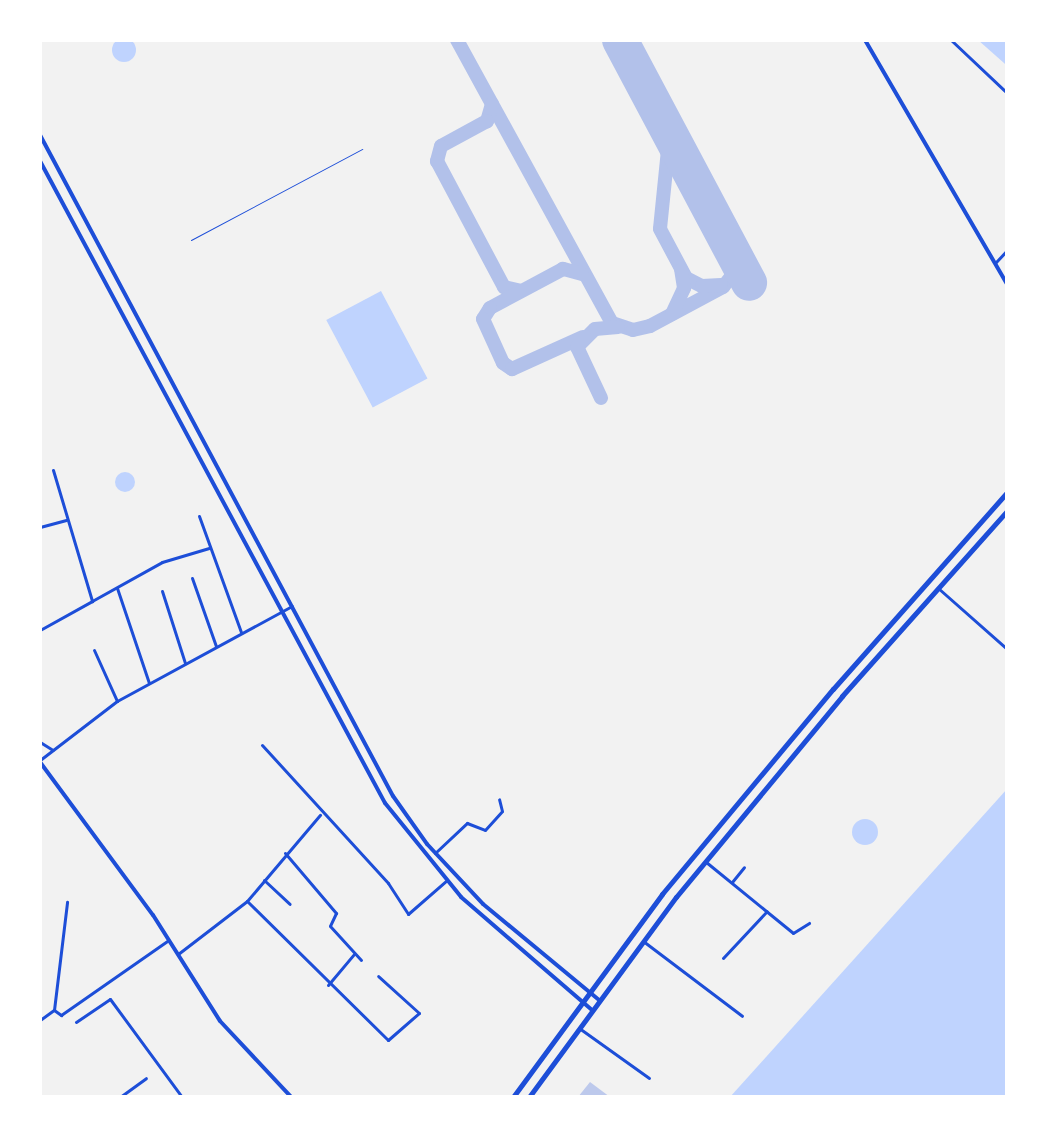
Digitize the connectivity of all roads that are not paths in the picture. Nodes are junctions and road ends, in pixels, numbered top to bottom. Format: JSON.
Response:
{"nodes":[{"id":1,"x":865,"y":40,"type":"edge"},
{"id":2,"x":951,"y":40,"type":"edge"},
{"id":3,"x":1007,"y":93,"type":"edge"},
{"id":4,"x":40,"y":137,"type":"edge"},
{"id":5,"x":362,"y":149,"type":"dead end"},
{"id":6,"x":40,"y":161,"type":"edge"},
{"id":7,"x":191,"y":240,"type":"dead end"},
{"id":8,"x":1007,"y":250,"type":"edge"},
{"id":9,"x":995,"y":264,"type":"junction"},
{"id":10,"x":1007,"y":284,"type":"edge"},
{"id":11,"x":53,"y":470,"type":"dead end"},
{"id":12,"x":1007,"y":492,"type":"edge"},
{"id":13,"x":1007,"y":511,"type":"edge"},
{"id":14,"x":199,"y":516,"type":"dead end"},
{"id":15,"x":66,"y":520,"type":"junction"},
{"id":16,"x":40,"y":527,"type":"edge"},
{"id":17,"x":209,"y":548,"type":"junction"},
{"id":18,"x":192,"y":578,"type":"dead end"},
{"id":19,"x":117,"y":587,"type":"junction"},
{"id":20,"x":938,"y":588,"type":"junction"},
{"id":21,"x":162,"y":591,"type":"dead end"},
{"id":22,"x":92,"y":601,"type":"junction"},
{"id":23,"x":292,"y":606,"type":"junction"},
{"id":24,"x":281,"y":612,"type":"junction"},
{"id":25,"x":40,"y":619,"type":"edge"},
{"id":26,"x":40,"y":630,"type":"edge"},
{"id":27,"x":241,"y":632,"type":"junction"},
{"id":28,"x":216,"y":646,"type":"junction"},
{"id":29,"x":1007,"y":649,"type":"edge"},
{"id":30,"x":94,"y":650,"type":"dead end"},
{"id":31,"x":185,"y":663,"type":"junction"},
{"id":32,"x":149,"y":683,"type":"junction"},
{"id":33,"x":117,"y":701,"type":"junction"},
{"id":34,"x":360,"y":737,"type":"junction"},
{"id":35,"x":40,"y":742,"type":"edge"},
{"id":36,"x":351,"y":743,"type":"junction"},
{"id":37,"x":262,"y":745,"type":"dead end"},
{"id":38,"x":53,"y":750,"type":"junction"},
{"id":39,"x":40,"y":761,"type":"edge"},
{"id":40,"x":499,"y":799,"type":"dead end"},
{"id":41,"x":321,"y":814,"type":"junction"},
{"id":42,"x":285,"y":853,"type":"junction"},
{"id":43,"x":435,"y":853,"type":"junction"},
{"id":44,"x":706,"y":862,"type":"junction"},
{"id":45,"x":744,"y":867,"type":"dead end"},
{"id":46,"x":264,"y":880,"type":"junction"},
{"id":47,"x":446,"y":881,"type":"junction"},
{"id":48,"x":732,"y":882,"type":"junction"},
{"id":49,"x":247,"y":901,"type":"junction"},
{"id":50,"x":67,"y":902,"type":"dead end"},
{"id":51,"x":290,"y":904,"type":"dead end"},
{"id":52,"x":767,"y":911,"type":"junction"},
{"id":53,"x":809,"y":923,"type":"dead end"},
{"id":54,"x":169,"y":940,"type":"junction"},
{"id":55,"x":643,"y":941,"type":"junction"},
{"id":56,"x":355,"y":953,"type":"junction"},
{"id":57,"x":178,"y":954,"type":"junction"},
{"id":58,"x":723,"y":958,"type":"dead end"},
{"id":59,"x":361,"y":960,"type":"dead end"},
{"id":60,"x":378,"y":976,"type":"dead end"},
{"id":61,"x":328,"y":985,"type":"junction"},
{"id":62,"x":589,"y":992,"type":"junction"},
{"id":63,"x":599,"y":1000,"type":"junction"},
{"id":64,"x":583,"y":1001,"type":"junction"},
{"id":65,"x":54,"y":1010,"type":"junction"},
{"id":66,"x":592,"y":1010,"type":"junction"},
{"id":67,"x":742,"y":1016,"type":"dead end"},
{"id":68,"x":40,"y":1020,"type":"edge"},
{"id":69,"x":76,"y":1022,"type":"dead end"},
{"id":70,"x":579,"y":1028,"type":"junction"},
{"id":71,"x":146,"y":1078,"type":"dead end"},
{"id":72,"x":649,"y":1078,"type":"dead end"},
{"id":73,"x":120,"y":1097,"type":"edge"},
{"id":74,"x":182,"y":1097,"type":"edge"},
{"id":75,"x":291,"y":1097,"type":"edge"},
{"id":76,"x":513,"y":1097,"type":"edge"},
{"id":77,"x":529,"y":1097,"type":"edge"}],
"edges":[{"from":1,"to":9,"type":"street"},
{"from":2,"to":3,"type":"street"},
{"from":4,"to":23,"type":"street"},
{"from":5,"to":7,"type":"lane"},
{"from":6,"to":24,"type":"street"},
{"from":8,"to":9,"type":"street"},
{"from":9,"to":10,"type":"street"},
{"from":11,"to":15,"type":"street"},
{"from":12,"to":62,"type":"highway"},
{"from":13,"to":20,"type":"highway"},
{"from":14,"to":17,"type":"street"},
{"from":15,"to":16,"type":"street"},
{"from":15,"to":22,"type":"street"},
{"from":17,"to":19,"type":"street"},
{"from":17,"to":27,"type":"street"},
{"from":18,"to":28,"type":"street"},
{"from":19,"to":22,"type":"street"},
{"from":19,"to":32,"type":"street"},
{"from":20,"to":29,"type":"street"},
{"from":20,"to":44,"type":"highway"},
{"from":21,"to":31,"type":"street"},
{"from":22,"to":26,"type":"street"},
{"from":23,"to":24,"type":"street"},
{"from":23,"to":34,"type":"street"},
{"from":24,"to":27,"type":"street"},
{"from":24,"to":36,"type":"street"},
{"from":25,"to":26,"type":"street"},
{"from":27,"to":28,"type":"street"},
{"from":28,"to":31,"type":"street"},
{"from":30,"to":33,"type":"street"},
{"from":31,"to":32,"type":"street"},
{"from":32,"to":33,"type":"street"},
{"from":33,"to":38,"type":"street"},
{"from":34,"to":36,"type":"street"},
{"from":34,"to":43,"type":"street"},
{"from":35,"to":38,"type":"street"},
{"from":36,"to":47,"type":"street"},
{"from":37,"to":41,"type":"street"},
{"from":38,"to":39,"type":"street"},
{"from":39,"to":54,"type":"street"},
{"from":40,"to":43,"type":"street"},
{"from":41,"to":42,"type":"street"},
{"from":41,"to":47,"type":"street"},
{"from":42,"to":46,"type":"street"},
{"from":42,"to":56,"type":"street"},
{"from":43,"to":62,"type":"street"},
{"from":44,"to":48,"type":"street"},
{"from":44,"to":55,"type":"highway"},
{"from":45,"to":48,"type":"street"},
{"from":46,"to":49,"type":"street"},
{"from":46,"to":51,"type":"street"},
{"from":47,"to":64,"type":"street"},
{"from":48,"to":52,"type":"street"},
{"from":49,"to":57,"type":"street"},
{"from":49,"to":61,"type":"street"},
{"from":50,"to":65,"type":"street"},
{"from":52,"to":53,"type":"street"},
{"from":52,"to":58,"type":"street"},
{"from":54,"to":57,"type":"street"},
{"from":54,"to":65,"type":"street"},
{"from":55,"to":63,"type":"highway"},
{"from":55,"to":67,"type":"street"},
{"from":56,"to":59,"type":"street"},
{"from":56,"to":61,"type":"street"},
{"from":57,"to":75,"type":"street"},
{"from":60,"to":61,"type":"street"},
{"from":62,"to":63,"type":"street"},
{"from":62,"to":64,"type":"highway"},
{"from":63,"to":66,"type":"highway"},
{"from":64,"to":66,"type":"street"},
{"from":64,"to":76,"type":"highway"},
{"from":65,"to":68,"type":"street"},
{"from":66,"to":70,"type":"highway"},
{"from":69,"to":74,"type":"street"},
{"from":70,"to":72,"type":"street"},
{"from":70,"to":77,"type":"highway"},
{"from":71,"to":73,"type":"street"}]}
